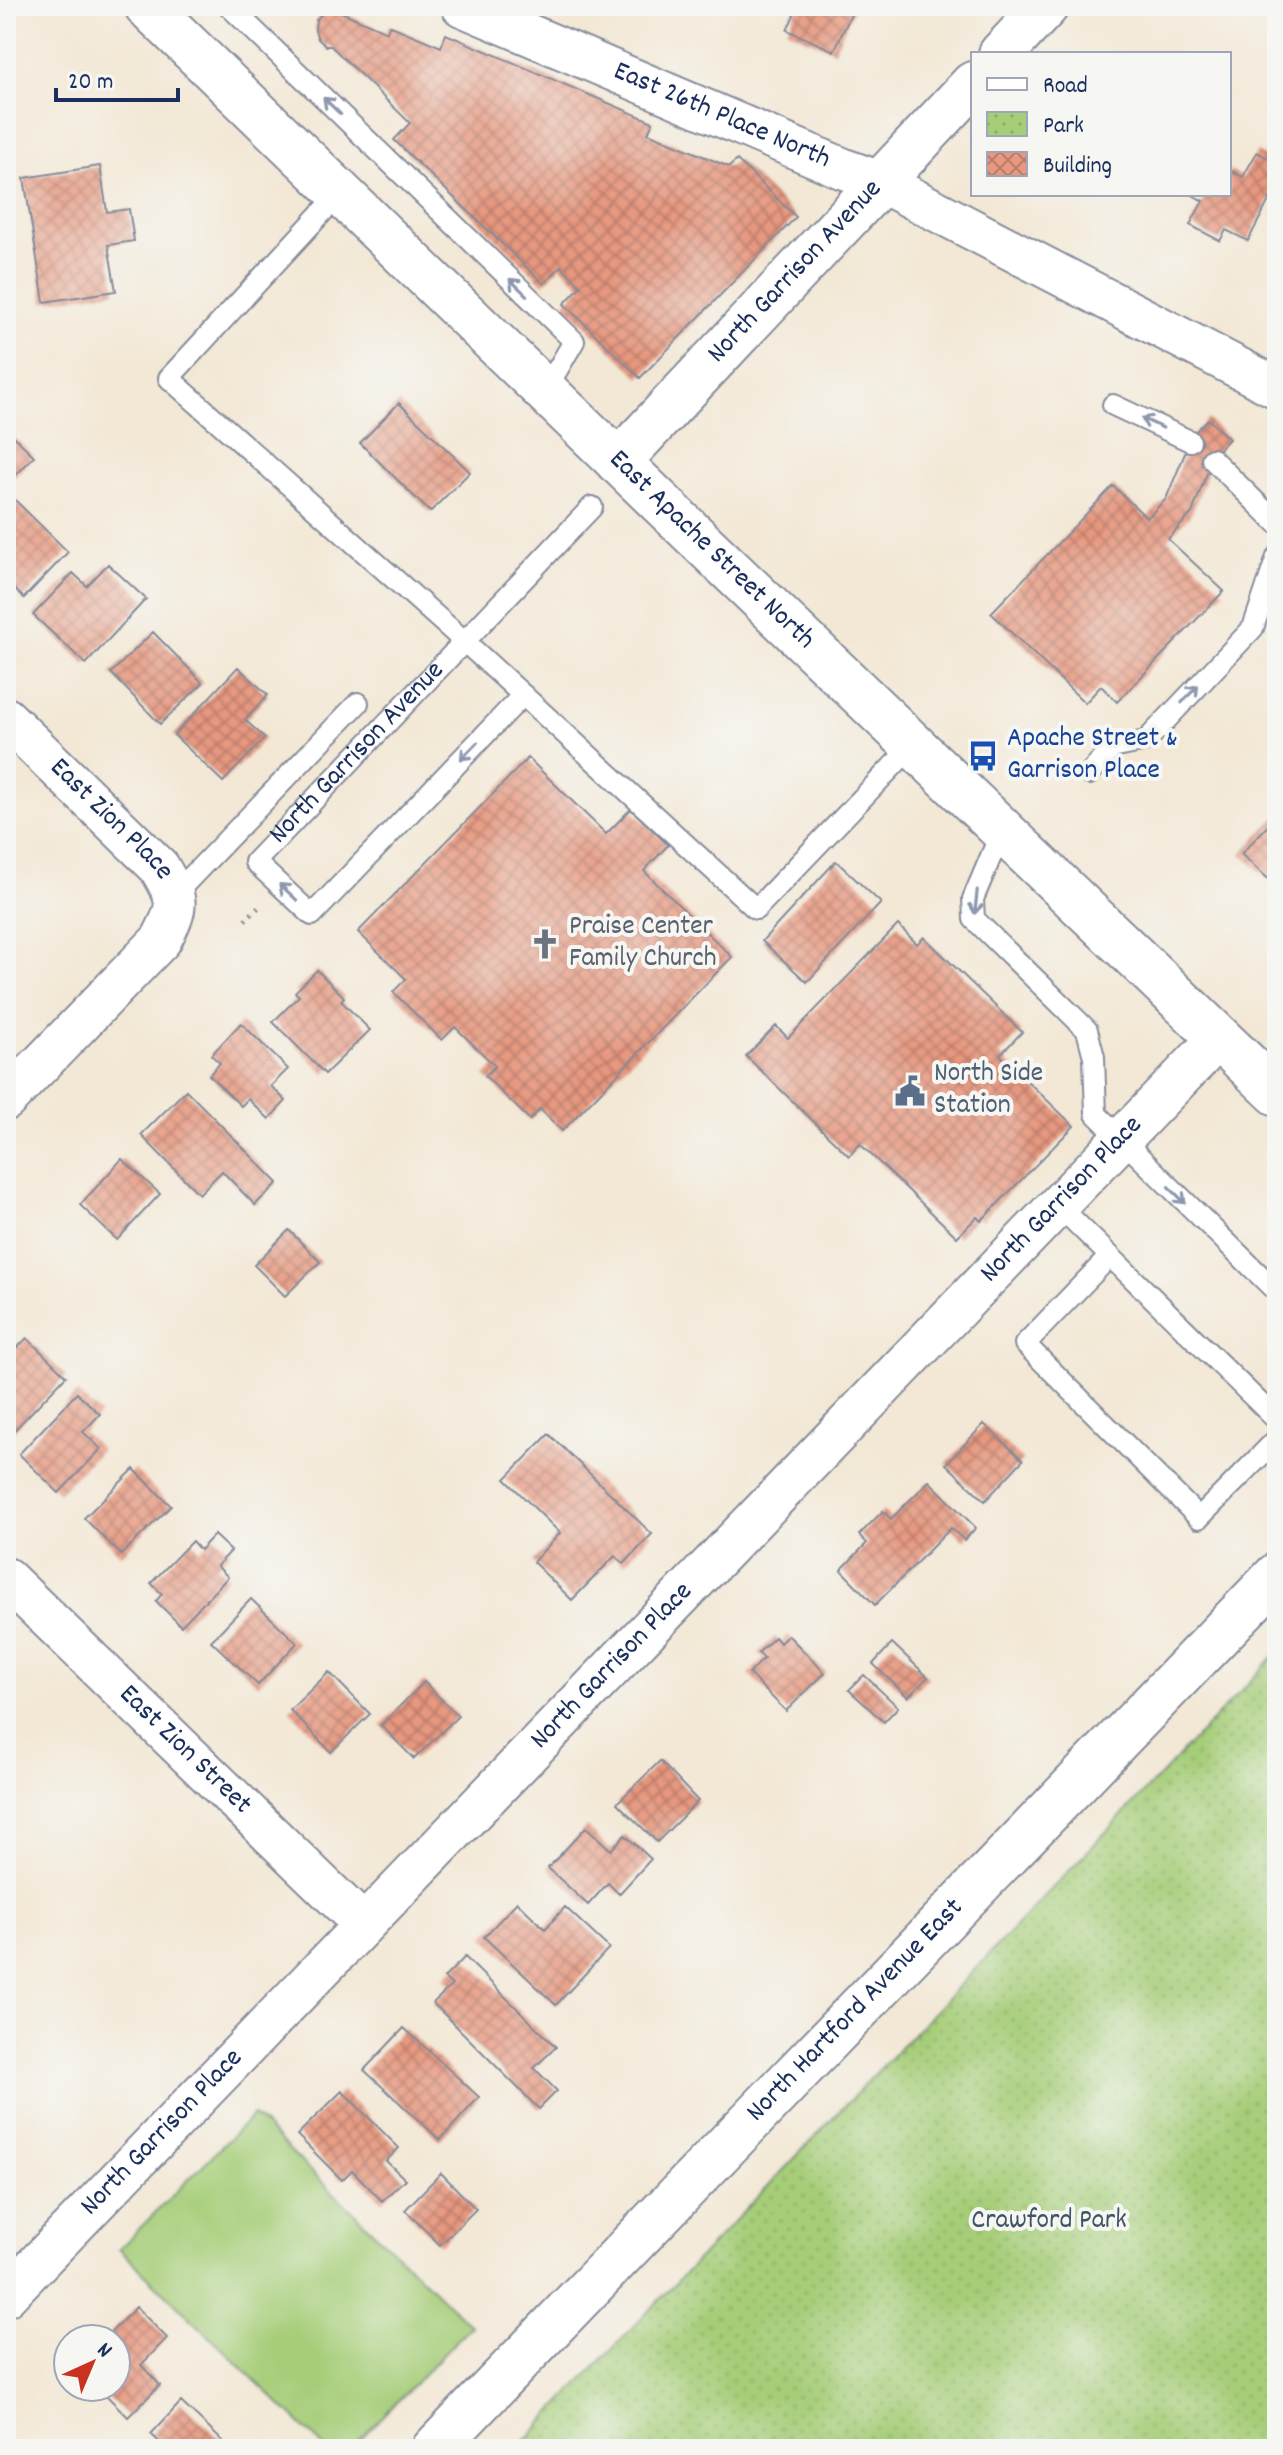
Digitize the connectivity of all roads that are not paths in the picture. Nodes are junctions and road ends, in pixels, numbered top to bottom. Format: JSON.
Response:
{"nodes":[{"id":1,"x":147,"y":6,"type":"edge"},
{"id":2,"x":229,"y":6,"type":"edge"},
{"id":3,"x":462,"y":6,"type":"edge"},
{"id":4,"x":1046,"y":6,"type":"edge"},
{"id":5,"x":1003,"y":52,"type":"edge"},
{"id":6,"x":971,"y":86,"type":"edge"},
{"id":7,"x":881,"y":182,"type":"junction"},
{"id":8,"x":341,"y":192,"type":"junction"},
{"id":9,"x":1277,"y":388,"type":"edge"},
{"id":10,"x":545,"y":391,"type":"junction"},
{"id":11,"x":1113,"y":405,"type":"dead end"},
{"id":12,"x":1190,"y":441,"type":"dead end"},
{"id":13,"x":1212,"y":459,"type":"dead end"},
{"id":14,"x":618,"y":462,"type":"junction"},
{"id":15,"x":592,"y":507,"type":"dead end"},
{"id":16,"x":1277,"y":523,"type":"edge"},
{"id":17,"x":1277,"y":557,"type":"edge"},
{"id":18,"x":464,"y":641,"type":"junction"},
{"id":19,"x":523,"y":695,"type":"junction"},
{"id":20,"x":358,"y":703,"type":"dead end"},
{"id":21,"x":6,"y":718,"type":"edge"},
{"id":22,"x":913,"y":745,"type":"junction"},
{"id":23,"x":1089,"y":774,"type":"dead end"},
{"id":24,"x":1002,"y":830,"type":"junction"},
{"id":25,"x":175,"y":894,"type":"junction"},
{"id":26,"x":1219,"y":1038,"type":"junction"},
{"id":27,"x":1277,"y":1093,"type":"edge"},
{"id":28,"x":6,"y":1100,"type":"edge"},
{"id":29,"x":1121,"y":1141,"type":"junction"},
{"id":30,"x":1059,"y":1206,"type":"junction"},
{"id":31,"x":1110,"y":1256,"type":"junction"},
{"id":32,"x":1277,"y":1292,"type":"edge"},
{"id":33,"x":1277,"y":1420,"type":"edge"},
{"id":34,"x":1277,"y":1439,"type":"edge"},
{"id":35,"x":1277,"y":1575,"type":"edge"},
{"id":36,"x":6,"y":1578,"type":"edge"},
{"id":37,"x":363,"y":1924,"type":"junction"},
{"id":38,"x":6,"y":2296,"type":"edge"},
{"id":39,"x":434,"y":2449,"type":"edge"}],
"edges":[{"from":1,"to":8,"type":"street","name":"East Apache Street North"},
{"from":10,"to":2,"type":"lane","one_way":true},
{"from":3,"to":7,"type":"street","name":"East 26th Place North"},
{"from":4,"to":5,"type":"street"},
{"from":6,"to":7,"type":"street","name":"North Garrison Avenue"},
{"from":7,"to":9,"type":"street","name":"East 26th Place North"},
{"from":7,"to":14,"type":"street","name":"North Garrison Avenue"},
{"from":8,"to":10,"type":"street","name":"East Apache Street North"},
{"from":8,"to":18,"type":"lane"},
{"from":10,"to":14,"type":"street","name":"East Apache Street North"},
{"from":12,"to":11,"type":"lane","one_way":true},
{"from":13,"to":16,"type":"lane"},
{"from":14,"to":22,"type":"street","name":"East Apache Street North"},
{"from":15,"to":18,"type":"lane","name":"North Garrison Avenue"},
{"from":23,"to":17,"type":"lane","one_way":true},
{"from":18,"to":19,"type":"lane"},
{"from":19,"to":18,"type":"lane","name":"North Garrison Avenue","one_way":true},
{"from":19,"to":22,"type":"lane"},
{"from":20,"to":25,"type":"lane","name":"North Garrison Avenue"},
{"from":21,"to":25,"type":"street","name":"East Zion Place"},
{"from":22,"to":24,"type":"street","name":"East Apache Street North"},
{"from":24,"to":26,"type":"street","name":"East Apache Street North"},
{"from":24,"to":29,"type":"lane","one_way":true},
{"from":25,"to":28,"type":"street","name":"North Garrison Avenue"},
{"from":26,"to":27,"type":"street","name":"East Apache Street North"},
{"from":26,"to":29,"type":"street","name":"North Garrison Place"},
{"from":29,"to":30,"type":"street","name":"North Garrison Place"},
{"from":29,"to":32,"type":"lane","one_way":true},
{"from":30,"to":31,"type":"lane"},
{"from":30,"to":37,"type":"street","name":"North Garrison Place"},
{"from":31,"to":33,"type":"lane"},
{"from":31,"to":34,"type":"lane"},
{"from":35,"to":39,"type":"street","name":"North Hartford Avenue East"},
{"from":36,"to":37,"type":"street","name":"East Zion Street"},
{"from":37,"to":38,"type":"street","name":"North Garrison Place"}]}
